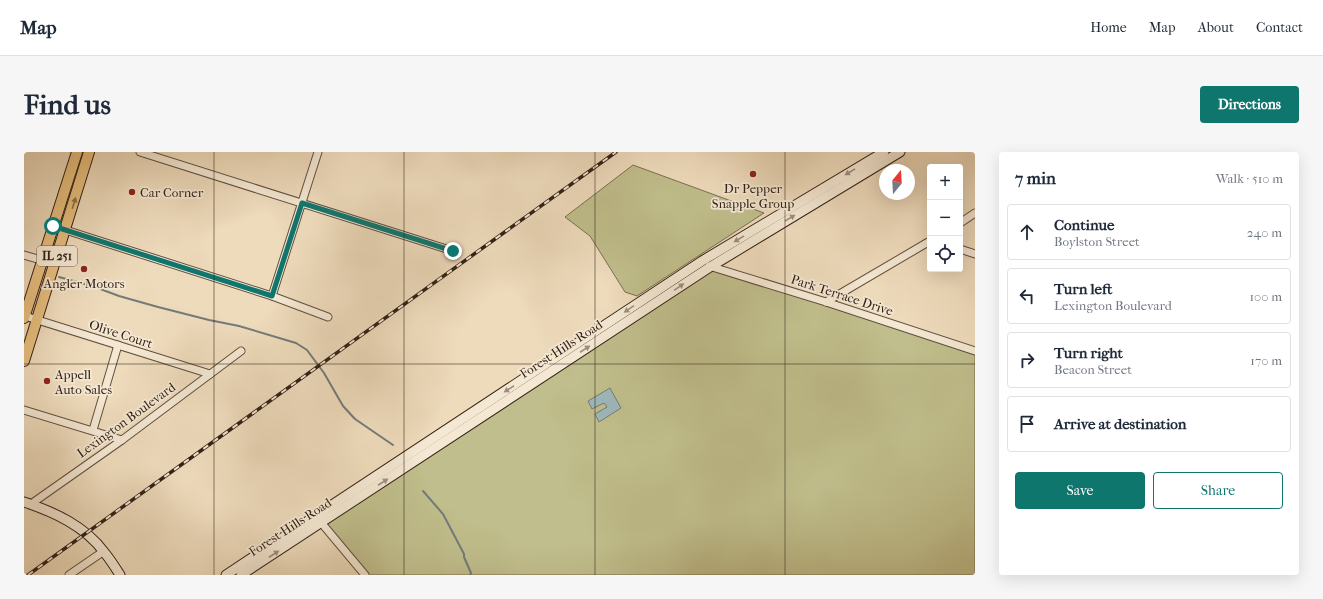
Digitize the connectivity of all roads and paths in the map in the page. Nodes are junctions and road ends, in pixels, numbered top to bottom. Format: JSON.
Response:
{"nodes":[{"id":1,"x":77,"y":152,"type":"edge"},
{"id":2,"x":89,"y":152,"type":"edge"},
{"id":3,"x":140,"y":152,"type":"edge"},
{"id":4,"x":318,"y":152,"type":"edge"},
{"id":5,"x":884,"y":152,"type":"edge"},
{"id":6,"x":900,"y":152,"type":"edge"},
{"id":7,"x":302,"y":203,"type":"junction"},
{"id":8,"x":807,"y":203,"type":"junction"},
{"id":9,"x":975,"y":213,"type":"edge"},
{"id":10,"x":963,"y":221,"type":"edge"},
{"id":11,"x":53,"y":226,"type":"junction"},
{"id":12,"x":66,"y":230,"type":"junction"},
{"id":13,"x":927,"y":243,"type":"edge"},
{"id":14,"x":963,"y":250,"type":"edge"},
{"id":15,"x":453,"y":251,"type":"dead end"},
{"id":16,"x":975,"y":254,"type":"edge"},
{"id":17,"x":24,"y":255,"type":"edge"},
{"id":18,"x":42,"y":260,"type":"junction"},
{"id":19,"x":55,"y":264,"type":"junction"},
{"id":20,"x":706,"y":264,"type":"junction"},
{"id":21,"x":272,"y":296,"type":"junction"},
{"id":22,"x":826,"y":302,"type":"junction"},
{"id":23,"x":24,"y":317,"type":"edge"},
{"id":24,"x":328,"y":317,"type":"dead end"},
{"id":25,"x":37,"y":320,"type":"junction"},
{"id":26,"x":118,"y":345,"type":"junction"},
{"id":27,"x":241,"y":351,"type":"dead end"},
{"id":28,"x":975,"y":351,"type":"edge"},
{"id":29,"x":24,"y":360,"type":"edge"},
{"id":30,"x":210,"y":374,"type":"junction"},
{"id":31,"x":24,"y":410,"type":"edge"},
{"id":32,"x":92,"y":430,"type":"junction"},
{"id":33,"x":122,"y":440,"type":"junction"},
{"id":34,"x":27,"y":503,"type":"edge"},
{"id":35,"x":318,"y":519,"type":"junction"},
{"id":36,"x":104,"y":551,"type":"junction"},
{"id":37,"x":239,"y":573,"type":"edge"},
{"id":38,"x":69,"y":575,"type":"edge"},
{"id":39,"x":120,"y":575,"type":"edge"},
{"id":40,"x":226,"y":575,"type":"edge"},
{"id":41,"x":365,"y":575,"type":"edge"}],
"edges":[{"from":1,"to":11,"type":"main road","number":"IL 251"},
{"from":12,"to":2,"type":"main road","number":"IL 251","one_way":true},
{"from":3,"to":7,"type":"street"},
{"from":4,"to":7,"type":"street"},
{"from":5,"to":8,"type":"street","name":"Forest Hills Road","one_way":true},
{"from":6,"to":8,"type":"street","name":"Forest Hills Road"},
{"from":7,"to":15,"type":"street"},
{"from":7,"to":21,"type":"street"},
{"from":8,"to":20,"type":"street","name":"Forest Hills Road"},
{"from":9,"to":10,"type":"street"},
{"from":11,"to":12,"type":"street"},
{"from":11,"to":18,"type":"main road","number":"IL 251"},
{"from":12,"to":19,"type":"main road","number":"IL 251"},
{"from":12,"to":21,"type":"street"},
{"from":13,"to":22,"type":"street"},
{"from":14,"to":16,"type":"street"},
{"from":17,"to":18,"type":"street"},
{"from":18,"to":19,"type":"street"},
{"from":18,"to":23,"type":"main road","number":"IL 251"},
{"from":19,"to":25,"type":"main road","number":"IL 251"},
{"from":20,"to":22,"type":"street","name":"Park Terrace Drive"},
{"from":20,"to":35,"type":"street","name":"Forest Hills Road"},
{"from":21,"to":24,"type":"street"},
{"from":22,"to":28,"type":"street","name":"Park Terrace Drive"},
{"from":23,"to":25,"type":"street","name":"Olive Court"},
{"from":25,"to":26,"type":"street","name":"Olive Court"},
{"from":25,"to":29,"type":"main road","number":"IL 251"},
{"from":26,"to":30,"type":"street","name":"Olive Court"},
{"from":26,"to":32,"type":"street"},
{"from":27,"to":30,"type":"street","name":"Lexington Boulevard"},
{"from":30,"to":33,"type":"street","name":"Lexington Boulevard"},
{"from":31,"to":32,"type":"street"},
{"from":32,"to":33,"type":"street"},
{"from":33,"to":34,"type":"street","name":"Lexington Boulevard"},
{"from":34,"to":36,"type":"street"},
{"from":35,"to":37,"type":"street","name":"Forest Hills Road"},
{"from":35,"to":41,"type":"street"},
{"from":36,"to":38,"type":"street"},
{"from":36,"to":39,"type":"street"},
{"from":37,"to":40,"type":"street","name":"Forest Hills Road"}]}
